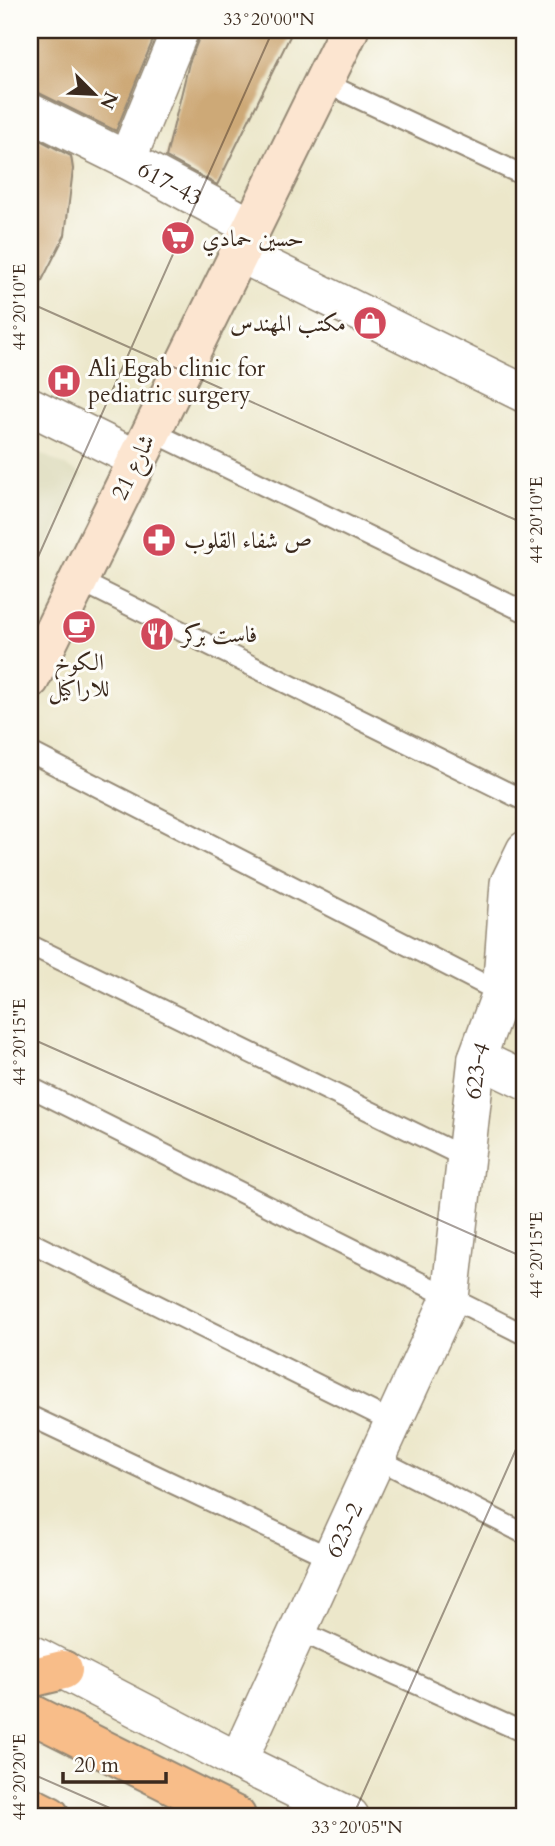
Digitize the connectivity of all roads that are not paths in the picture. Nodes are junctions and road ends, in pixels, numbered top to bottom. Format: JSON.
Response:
{"nodes":[{"id":1,"x":180,"y":30,"type":"edge"},
{"id":2,"x":349,"y":30,"type":"edge"},
{"id":3,"x":323,"y":82,"type":"junction"},
{"id":4,"x":30,"y":112,"type":"edge"},
{"id":5,"x":127,"y":160,"type":"junction"},
{"id":6,"x":525,"y":176,"type":"edge"},
{"id":7,"x":245,"y":240,"type":"junction"},
{"id":8,"x":525,"y":394,"type":"edge"},
{"id":9,"x":30,"y":406,"type":"edge"},
{"id":10,"x":144,"y":446,"type":"junction"},
{"id":11,"x":79,"y":580,"type":"junction"},
{"id":12,"x":525,"y":612,"type":"edge"},
{"id":13,"x":34,"y":660,"type":"edge"},
{"id":14,"x":30,"y":752,"type":"edge"},
{"id":15,"x":525,"y":801,"type":"edge"},
{"id":16,"x":525,"y":850,"type":"edge"},
{"id":17,"x":517,"y":887,"type":"edge"},
{"id":18,"x":30,"y":944,"type":"edge"},
{"id":19,"x":501,"y":993,"type":"junction"},
{"id":20,"x":477,"y":1058,"type":"junction"},
{"id":21,"x":525,"y":1081,"type":"edge"},
{"id":22,"x":30,"y":1087,"type":"edge"},
{"id":23,"x":464,"y":1157,"type":"junction"},
{"id":24,"x":30,"y":1242,"type":"edge"},
{"id":25,"x":450,"y":1298,"type":"junction"},
{"id":26,"x":525,"y":1335,"type":"edge"},
{"id":27,"x":30,"y":1416,"type":"edge"},
{"id":28,"x":393,"y":1422,"type":"junction"},
{"id":29,"x":376,"y":1458,"type":"junction"},
{"id":30,"x":525,"y":1534,"type":"edge"},
{"id":31,"x":331,"y":1559,"type":"junction"},
{"id":32,"x":297,"y":1630,"type":"junction"},
{"id":33,"x":41,"y":1667,"type":"edge"},
{"id":34,"x":30,"y":1713,"type":"edge"},
{"id":35,"x":525,"y":1733,"type":"edge"},
{"id":36,"x":238,"y":1761,"type":"junction"},
{"id":37,"x":30,"y":1807,"type":"edge"},
{"id":38,"x":50,"y":1816,"type":"edge"},
{"id":39,"x":236,"y":1816,"type":"edge"},
{"id":40,"x":349,"y":1816,"type":"edge"}],
"edges":[{"from":1,"to":5,"type":"street","name":"617-43"},
{"from":2,"to":3,"type":"street","name":"شارع 21"},
{"from":3,"to":6,"type":"lane"},
{"from":3,"to":7,"type":"street","name":"شارع 21"},
{"from":4,"to":5,"type":"street","name":"617-43"},
{"from":5,"to":7,"type":"street","name":"617-43"},
{"from":7,"to":8,"type":"street","name":"617-43"},
{"from":7,"to":10,"type":"street","name":"شارع 21"},
{"from":9,"to":10,"type":"street"},
{"from":10,"to":11,"type":"street","name":"شارع 21"},
{"from":10,"to":12,"type":"lane"},
{"from":11,"to":13,"type":"street","name":"شارع 21"},
{"from":11,"to":15,"type":"lane"},
{"from":14,"to":19,"type":"lane"},
{"from":16,"to":17,"type":"street","name":"623-4"},
{"from":17,"to":19,"type":"street","name":"623-4"},
{"from":18,"to":23,"type":"lane"},
{"from":19,"to":20,"type":"street","name":"623-4"},
{"from":20,"to":21,"type":"street"},
{"from":20,"to":23,"type":"street","name":"623-4"},
{"from":22,"to":25,"type":"lane"},
{"from":23,"to":25,"type":"street","name":"623-4"},
{"from":24,"to":28,"type":"lane"},
{"from":25,"to":26,"type":"lane"},
{"from":25,"to":28,"type":"street","name":"623-2"},
{"from":27,"to":31,"type":"lane"},
{"from":28,"to":29,"type":"street","name":"623-2"},
{"from":29,"to":30,"type":"lane"},
{"from":29,"to":31,"type":"street","name":"623-2"},
{"from":31,"to":32,"type":"street","name":"623-2"},
{"from":32,"to":35,"type":"lane"},
{"from":32,"to":36,"type":"street","name":"623-2"},
{"from":33,"to":36,"type":"street"},
{"from":34,"to":39,"type":"main road"},
{"from":36,"to":40,"type":"street"},
{"from":37,"to":38,"type":"main road"}]}
